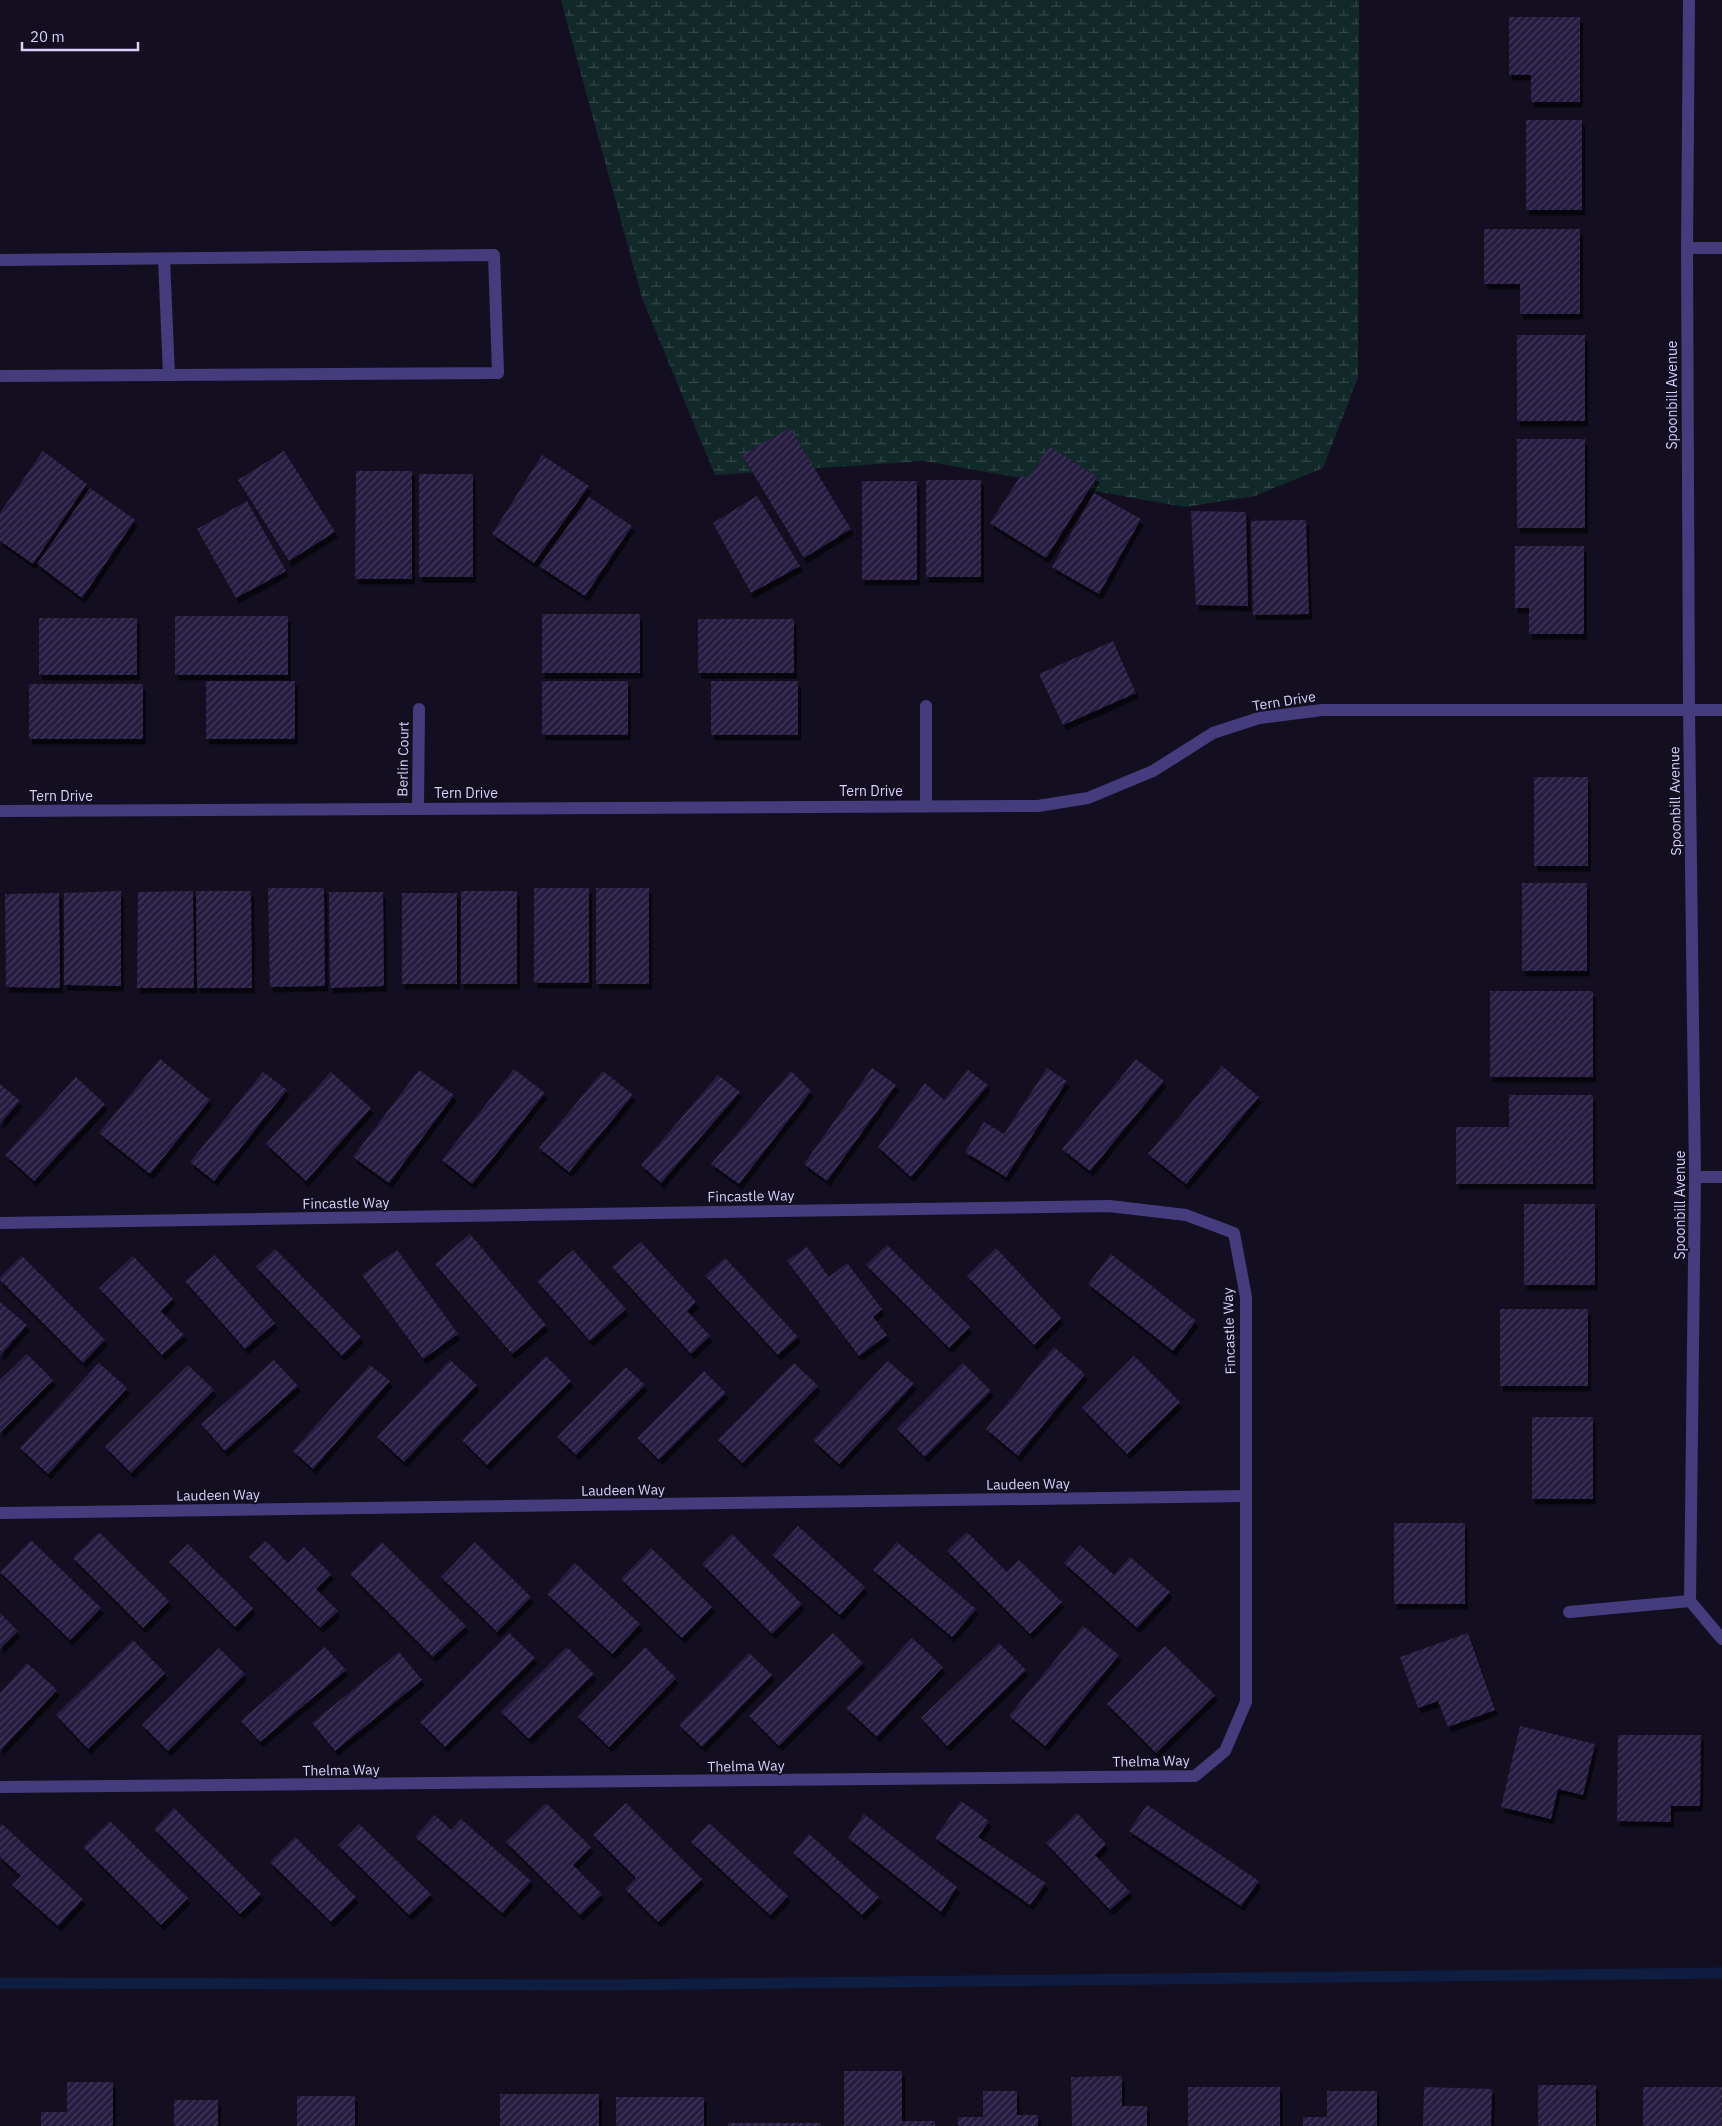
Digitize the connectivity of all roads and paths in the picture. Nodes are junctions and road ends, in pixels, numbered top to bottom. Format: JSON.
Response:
{"nodes":[{"id":1,"x":1689,"y":0,"type":"edge"},
{"id":2,"x":1687,"y":248,"type":"junction"},
{"id":3,"x":1722,"y":248,"type":"edge"},
{"id":4,"x":164,"y":258,"type":"junction"},
{"id":5,"x":0,"y":260,"type":"edge"},
{"id":6,"x":169,"y":375,"type":"junction"},
{"id":7,"x":0,"y":376,"type":"edge"},
{"id":8,"x":926,"y":706,"type":"dead end"},
{"id":9,"x":419,"y":709,"type":"dead end"},
{"id":10,"x":1689,"y":710,"type":"junction"},
{"id":11,"x":1722,"y":710,"type":"edge"},
{"id":12,"x":926,"y":806,"type":"junction"},
{"id":13,"x":418,"y":809,"type":"junction"},
{"id":14,"x":0,"y":811,"type":"edge"},
{"id":15,"x":1695,"y":1177,"type":"junction"},
{"id":16,"x":1722,"y":1177,"type":"edge"},
{"id":17,"x":0,"y":1223,"type":"edge"},
{"id":18,"x":1246,"y":1496,"type":"junction"},
{"id":19,"x":0,"y":1513,"type":"edge"},
{"id":20,"x":1690,"y":1601,"type":"junction"},
{"id":21,"x":1568,"y":1612,"type":"dead end"},
{"id":22,"x":1722,"y":1638,"type":"edge"},
{"id":23,"x":0,"y":1787,"type":"edge"}],
"edges":[{"from":1,"to":2,"type":"street","name":"Spoonbill Avenue"},
{"from":2,"to":3,"type":"street"},
{"from":2,"to":10,"type":"street","name":"Spoonbill Avenue"},
{"from":4,"to":5,"type":"street"},
{"from":4,"to":6,"type":"street"},
{"from":4,"to":6,"type":"street"},
{"from":6,"to":7,"type":"street"},
{"from":8,"to":12,"type":"street"},
{"from":9,"to":13,"type":"street","name":"Berlin Court"},
{"from":10,"to":11,"type":"street","name":"Tern Drive"},
{"from":10,"to":12,"type":"street","name":"Tern Drive"},
{"from":10,"to":15,"type":"street","name":"Spoonbill Avenue"},
{"from":12,"to":13,"type":"street","name":"Tern Drive"},
{"from":13,"to":14,"type":"street","name":"Tern Drive"},
{"from":15,"to":16,"type":"street"},
{"from":15,"to":20,"type":"street","name":"Spoonbill Avenue"},
{"from":17,"to":18,"type":"street","name":"Fincastle Way"},
{"from":18,"to":19,"type":"street","name":"Laudeen Way"},
{"from":18,"to":23,"type":"street","name":"Thelma Way"},
{"from":20,"to":21,"type":"street"},
{"from":20,"to":22,"type":"street"}]}
